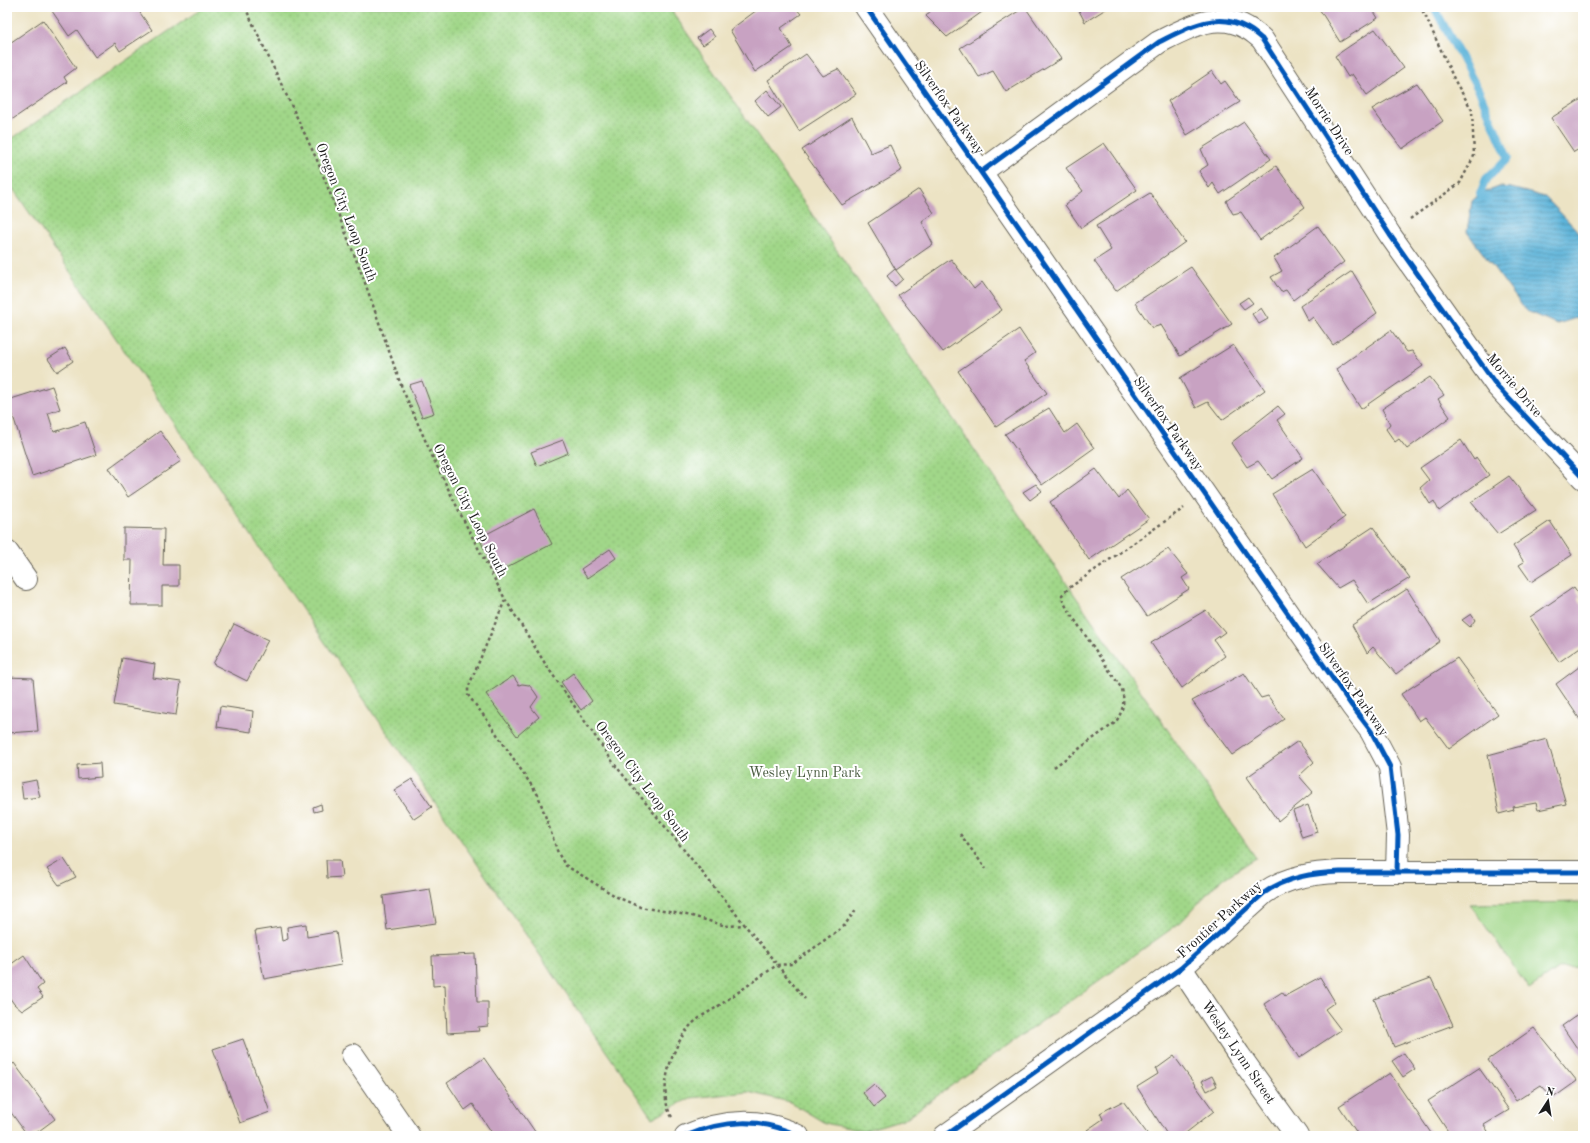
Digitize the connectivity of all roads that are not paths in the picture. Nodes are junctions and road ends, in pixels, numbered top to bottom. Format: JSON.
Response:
{"nodes":[{"id":1,"x":866,"y":7,"type":"edge"},
{"id":2,"x":1211,"y":13,"type":"edge"},
{"id":3,"x":981,"y":172,"type":"junction"},
{"id":4,"x":1583,"y":478,"type":"edge"},
{"id":5,"x":7,"y":552,"type":"edge"},
{"id":6,"x":26,"y":579,"type":"dead end"},
{"id":7,"x":1397,"y":871,"type":"junction"},
{"id":8,"x":1583,"y":872,"type":"edge"},
{"id":9,"x":1182,"y":968,"type":"junction"},
{"id":10,"x":352,"y":1055,"type":"dead end"},
{"id":11,"x":409,"y":1136,"type":"edge"},
{"id":12,"x":686,"y":1136,"type":"edge"},
{"id":13,"x":798,"y":1136,"type":"edge"},
{"id":14,"x":945,"y":1136,"type":"edge"},
{"id":15,"x":1297,"y":1136,"type":"edge"}],
"edges":[{"from":1,"to":3,"type":"street","name":"Silverfox Parkway"},
{"from":2,"to":3,"type":"street","name":"Morrie Drive"},
{"from":2,"to":4,"type":"street","name":"Morrie Drive"},
{"from":3,"to":7,"type":"street","name":"Silverfox Parkway"},
{"from":5,"to":6,"type":"street"},
{"from":7,"to":8,"type":"street","name":"Frontier Parkway"},
{"from":7,"to":9,"type":"street","name":"Frontier Parkway"},
{"from":9,"to":14,"type":"street","name":"Frontier Parkway"},
{"from":9,"to":15,"type":"street","name":"Wesley Lynn Street"},
{"from":10,"to":11,"type":"street"},
{"from":12,"to":13,"type":"street"}]}
